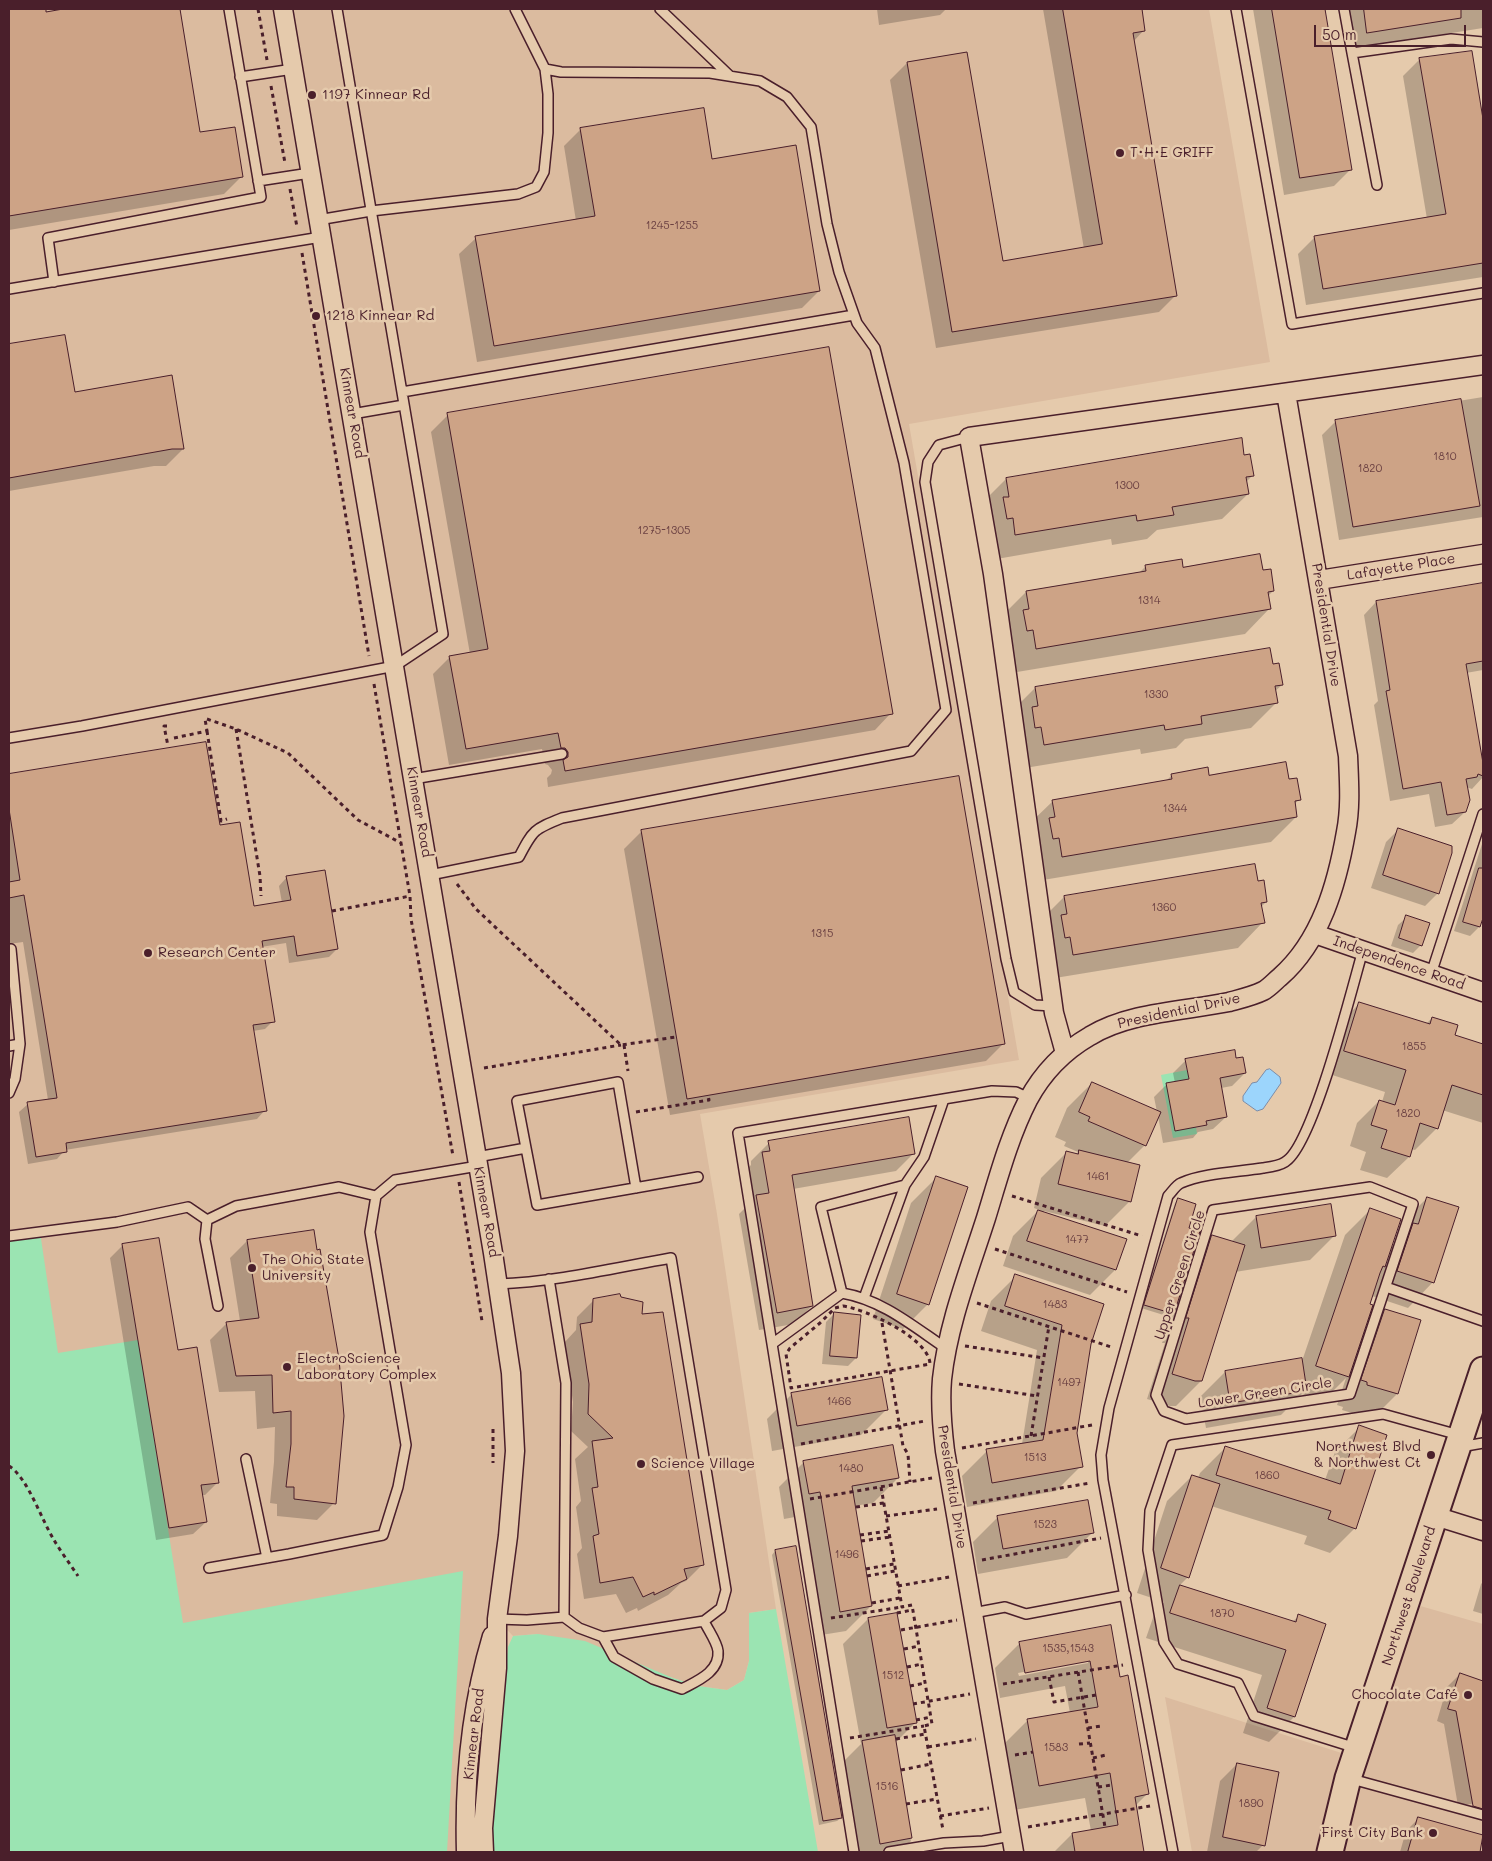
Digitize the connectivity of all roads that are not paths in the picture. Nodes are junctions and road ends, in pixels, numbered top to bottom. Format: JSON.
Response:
{"nodes":[{"id":1,"x":229,"y":9,"type":"edge"},
{"id":2,"x":283,"y":9,"type":"edge"},
{"id":3,"x":337,"y":9,"type":"edge"},
{"id":4,"x":516,"y":9,"type":"edge"},
{"id":5,"x":660,"y":9,"type":"edge"},
{"id":6,"x":1236,"y":9,"type":"edge"},
{"id":7,"x":1344,"y":9,"type":"edge"},
{"id":8,"x":1483,"y":42,"type":"edge"},
{"id":9,"x":1352,"y":53,"type":"junction"},
{"id":10,"x":293,"y":69,"type":"junction"},
{"id":11,"x":545,"y":69,"type":"junction"},
{"id":12,"x":730,"y":76,"type":"junction"},
{"id":13,"x":240,"y":77,"type":"junction"},
{"id":14,"x":310,"y":173,"type":"junction"},
{"id":15,"x":258,"y":181,"type":"junction"},
{"id":16,"x":1377,"y":185,"type":"dead end"},
{"id":17,"x":371,"y":211,"type":"junction"},
{"id":18,"x":318,"y":220,"type":"junction"},
{"id":19,"x":321,"y":237,"type":"junction"},
{"id":20,"x":54,"y":282,"type":"junction"},
{"id":21,"x":9,"y":289,"type":"edge"},
{"id":22,"x":1483,"y":293,"type":"edge"},
{"id":23,"x":854,"y":315,"type":"junction"},
{"id":24,"x":1483,"y":365,"type":"edge"},
{"id":25,"x":402,"y":392,"type":"junction"},
{"id":26,"x":1286,"y":393,"type":"junction"},
{"id":27,"x":404,"y":405,"type":"junction"},
{"id":28,"x":352,"y":414,"type":"junction"},
{"id":29,"x":968,"y":437,"type":"junction"},
{"id":30,"x":1483,"y":554,"type":"edge"},
{"id":31,"x":1319,"y":580,"type":"junction"},
{"id":32,"x":395,"y":666,"type":"junction"},
{"id":33,"x":9,"y":738,"type":"edge"},
{"id":34,"x":562,"y":754,"type":"dead end"},
{"id":35,"x":413,"y":779,"type":"junction"},
{"id":36,"x":1483,"y":814,"type":"edge"},
{"id":37,"x":430,"y":875,"type":"junction"},
{"id":38,"x":1315,"y":934,"type":"junction"},
{"id":39,"x":12,"y":949,"type":"dead end"},
{"id":40,"x":1363,"y":950,"type":"junction"},
{"id":41,"x":1431,"y":974,"type":"junction"},
{"id":42,"x":1483,"y":992,"type":"edge"},
{"id":43,"x":1053,"y":1006,"type":"junction"},
{"id":44,"x":20,"y":1044,"type":"junction"},
{"id":45,"x":9,"y":1046,"type":"edge"},
{"id":46,"x":1065,"y":1053,"type":"junction"},
{"id":47,"x":9,"y":1093,"type":"edge"},
{"id":48,"x":1029,"y":1098,"type":"junction"},
{"id":49,"x":944,"y":1099,"type":"junction"},
{"id":50,"x":526,"y":1148,"type":"junction"},
{"id":51,"x":478,"y":1162,"type":"junction"},
{"id":52,"x":698,"y":1177,"type":"dead end"},
{"id":53,"x":905,"y":1185,"type":"junction"},
{"id":54,"x":1370,"y":1187,"type":"joint"},
{"id":55,"x":636,"y":1188,"type":"junction"},
{"id":56,"x":376,"y":1196,"type":"junction"},
{"id":57,"x":207,"y":1220,"type":"junction"},
{"id":58,"x":9,"y":1236,"type":"edge"},
{"id":59,"x":550,"y":1279,"type":"junction"},
{"id":60,"x":498,"y":1284,"type":"junction"},
{"id":61,"x":1386,"y":1288,"type":"junction"},
{"id":62,"x":842,"y":1293,"type":"junction"},
{"id":63,"x":864,"y":1298,"type":"junction"},
{"id":64,"x":218,"y":1306,"type":"dead end"},
{"id":65,"x":1483,"y":1321,"type":"edge"},
{"id":66,"x":772,"y":1344,"type":"junction"},
{"id":67,"x":948,"y":1346,"type":"junction"},
{"id":68,"x":1483,"y":1370,"type":"edge"},
{"id":69,"x":1164,"y":1411,"type":"joint"},
{"id":70,"x":1468,"y":1442,"type":"edge"},
{"id":71,"x":246,"y":1459,"type":"dead end"},
{"id":72,"x":1435,"y":1516,"type":"junction"},
{"id":73,"x":1483,"y":1532,"type":"edge"},
{"id":74,"x":267,"y":1558,"type":"junction"},
{"id":75,"x":209,"y":1568,"type":"dead end"},
{"id":76,"x":1126,"y":1595,"type":"junction"},
{"id":77,"x":973,"y":1615,"type":"junction"},
{"id":78,"x":564,"y":1617,"type":"junction"},
{"id":79,"x":497,"y":1619,"type":"junction"},
{"id":80,"x":704,"y":1622,"type":"junction"},
{"id":81,"x":603,"y":1637,"type":"junction"},
{"id":82,"x":1357,"y":1748,"type":"junction"},
{"id":83,"x":1348,"y":1778,"type":"junction"},
{"id":84,"x":1483,"y":1815,"type":"edge"},
{"id":85,"x":1011,"y":1839,"type":"edge"},
{"id":86,"x":466,"y":1852,"type":"edge"},
{"id":87,"x":484,"y":1852,"type":"edge"},
{"id":88,"x":854,"y":1852,"type":"edge"},
{"id":89,"x":889,"y":1852,"type":"edge"},
{"id":90,"x":1173,"y":1852,"type":"edge"},
{"id":91,"x":1330,"y":1852,"type":"edge"}],
"edges":[{"from":1,"to":13,"type":"lane"},
{"from":2,"to":10,"type":"street","name":"Kinnear Road"},
{"from":3,"to":17,"type":"lane"},
{"from":4,"to":11,"type":"lane"},
{"from":5,"to":12,"type":"lane"},
{"from":6,"to":22,"type":"lane"},
{"from":7,"to":9,"type":"lane"},
{"from":8,"to":9,"type":"lane"},
{"from":9,"to":16,"type":"lane"},
{"from":10,"to":13,"type":"lane"},
{"from":10,"to":14,"type":"street","name":"Kinnear Road"},
{"from":11,"to":12,"type":"lane"},
{"from":11,"to":17,"type":"lane"},
{"from":12,"to":23,"type":"lane"},
{"from":13,"to":15,"type":"lane"},
{"from":14,"to":15,"type":"lane"},
{"from":14,"to":18,"type":"street","name":"Kinnear Road"},
{"from":15,"to":20,"type":"lane"},
{"from":17,"to":18,"type":"lane"},
{"from":17,"to":25,"type":"lane"},
{"from":18,"to":19,"type":"street","name":"Kinnear Road"},
{"from":19,"to":20,"type":"lane"},
{"from":19,"to":28,"type":"street","name":"Kinnear Road"},
{"from":20,"to":21,"type":"lane"},
{"from":23,"to":25,"type":"lane"},
{"from":23,"to":37,"type":"lane"},
{"from":24,"to":26,"type":"street"},
{"from":25,"to":27,"type":"lane"},
{"from":26,"to":29,"type":"street"},
{"from":26,"to":31,"type":"street","name":"Presidential Drive"},
{"from":27,"to":28,"type":"lane"},
{"from":27,"to":32,"type":"lane"},
{"from":28,"to":32,"type":"street","name":"Kinnear Road"},
{"from":29,"to":43,"type":"street"},
{"from":29,"to":43,"type":"lane"},
{"from":30,"to":31,"type":"street","name":"Lafayette Place"},
{"from":31,"to":38,"type":"street","name":"Presidential Drive"},
{"from":32,"to":33,"type":"lane"},
{"from":32,"to":35,"type":"street","name":"Kinnear Road"},
{"from":34,"to":35,"type":"lane"},
{"from":35,"to":37,"type":"street","name":"Kinnear Road"},
{"from":36,"to":41,"type":"lane"},
{"from":37,"to":51,"type":"street","name":"Kinnear Road"},
{"from":38,"to":40,"type":"street","name":"Independence Road"},
{"from":38,"to":46,"type":"street","name":"Presidential Drive"},
{"from":39,"to":44,"type":"lane"},
{"from":40,"to":41,"type":"street","name":"Independence Road"},
{"from":40,"to":76,"type":"lane"},
{"from":41,"to":42,"type":"street","name":"Independence Road"},
{"from":43,"to":46,"type":"street"},
{"from":44,"to":45,"type":"lane"},
{"from":44,"to":47,"type":"lane"},
{"from":46,"to":48,"type":"street","name":"Presidential Drive"},
{"from":48,"to":49,"type":"lane"},
{"from":48,"to":67,"type":"street","name":"Presidential Drive"},
{"from":49,"to":53,"type":"lane"},
{"from":49,"to":66,"type":"lane"},
{"from":50,"to":51,"type":"lane"},
{"from":50,"to":55,"type":"lane"},
{"from":50,"to":55,"type":"lane"},
{"from":51,"to":56,"type":"lane"},
{"from":51,"to":60,"type":"street","name":"Kinnear Road"},
{"from":52,"to":55,"type":"lane"},
{"from":53,"to":62,"type":"lane"},
{"from":53,"to":63,"type":"lane"},
{"from":54,"to":61,"type":"lane","name":"Lower Green Circle"},
{"from":54,"to":69,"type":"lane","name":"Upper Green Circle"},
{"from":56,"to":57,"type":"lane"},
{"from":56,"to":74,"type":"lane"},
{"from":57,"to":58,"type":"lane"},
{"from":57,"to":64,"type":"lane"},
{"from":59,"to":60,"type":"lane"},
{"from":59,"to":78,"type":"lane"},
{"from":59,"to":80,"type":"lane"},
{"from":60,"to":79,"type":"street","name":"Kinnear Road"},
{"from":61,"to":65,"type":"lane"},
{"from":61,"to":69,"type":"lane","name":"Lower Green Circle"},
{"from":62,"to":63,"type":"lane"},
{"from":62,"to":66,"type":"lane"},
{"from":63,"to":67,"type":"lane"},
{"from":66,"to":88,"type":"lane"},
{"from":67,"to":77,"type":"street","name":"Presidential Drive"},
{"from":68,"to":70,"type":"main road","name":"Northwest Boulevard"},
{"from":70,"to":72,"type":"main road","name":"Northwest Boulevard"},
{"from":70,"to":82,"type":"lane"},
{"from":71,"to":74,"type":"lane"},
{"from":72,"to":73,"type":"street"},
{"from":72,"to":82,"type":"main road","name":"Northwest Boulevard"},
{"from":74,"to":75,"type":"lane"},
{"from":76,"to":77,"type":"lane"},
{"from":76,"to":90,"type":"lane"},
{"from":77,"to":85,"type":"street","name":"Presidential Drive"},
{"from":78,"to":79,"type":"lane"},
{"from":78,"to":81,"type":"lane"},
{"from":79,"to":86,"type":"street","name":"Kinnear Road"},
{"from":79,"to":87,"type":"street","name":"Kinnear Road"},
{"from":80,"to":81,"type":"lane"},
{"from":80,"to":81,"type":"lane"},
{"from":82,"to":83,"type":"main road","name":"Northwest Boulevard"},
{"from":83,"to":84,"type":"lane"},
{"from":83,"to":91,"type":"main road","name":"Northwest Boulevard"},
{"from":85,"to":89,"type":"lane"}]}
